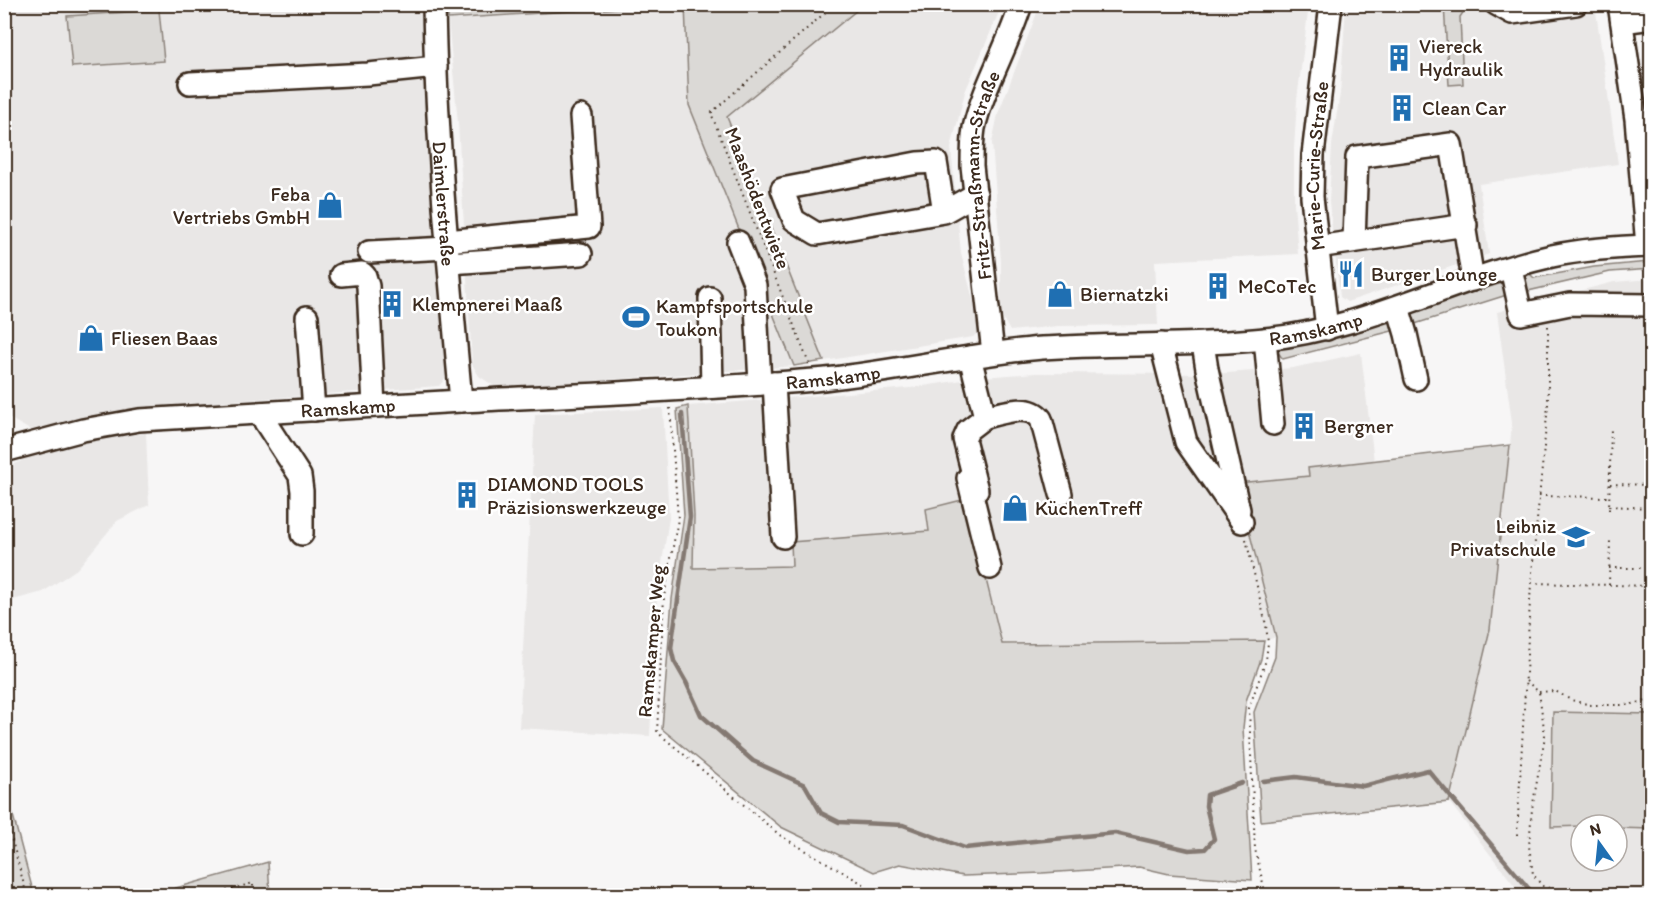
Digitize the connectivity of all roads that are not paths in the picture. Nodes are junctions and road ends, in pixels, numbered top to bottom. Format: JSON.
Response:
{"nodes":[{"id":1,"x":434,"y":4,"type":"edge"},
{"id":2,"x":1021,"y":4,"type":"edge"},
{"id":3,"x":1331,"y":4,"type":"edge"},
{"id":4,"x":1496,"y":4,"type":"edge"},
{"id":5,"x":1576,"y":4,"type":"edge"},
{"id":6,"x":1621,"y":13,"type":"edge"},
{"id":7,"x":1652,"y":18,"type":"edge"},
{"id":8,"x":436,"y":67,"type":"junction"},
{"id":9,"x":190,"y":83,"type":"dead end"},
{"id":10,"x":581,"y":116,"type":"dead end"},
{"id":11,"x":975,"y":194,"type":"junction"},
{"id":12,"x":944,"y":212,"type":"junction"},
{"id":13,"x":1466,"y":225,"type":"junction"},
{"id":14,"x":738,"y":242,"type":"dead end"},
{"id":15,"x":1354,"y":242,"type":"junction"},
{"id":16,"x":1649,"y":246,"type":"edge"},
{"id":17,"x":1317,"y":247,"type":"junction"},
{"id":18,"x":448,"y":251,"type":"junction"},
{"id":19,"x":369,"y":252,"type":"dead end"},
{"id":20,"x":580,"y":254,"type":"dead end"},
{"id":21,"x":1510,"y":268,"type":"junction"},
{"id":22,"x":341,"y":275,"type":"dead end"},
{"id":23,"x":1473,"y":280,"type":"junction"},
{"id":24,"x":710,"y":298,"type":"dead end"},
{"id":25,"x":1652,"y":305,"type":"edge"},
{"id":26,"x":1398,"y":307,"type":"junction"},
{"id":27,"x":307,"y":317,"type":"dead end"},
{"id":28,"x":1327,"y":329,"type":"junction"},
{"id":29,"x":1264,"y":339,"type":"junction"},
{"id":30,"x":1161,"y":344,"type":"junction"},
{"id":31,"x":1203,"y":344,"type":"junction"},
{"id":32,"x":993,"y":353,"type":"junction"},
{"id":33,"x":970,"y":357,"type":"junction"},
{"id":34,"x":1416,"y":379,"type":"dead end"},
{"id":35,"x":767,"y":383,"type":"junction"},
{"id":36,"x":712,"y":387,"type":"junction"},
{"id":37,"x":461,"y":401,"type":"junction"},
{"id":38,"x":374,"y":406,"type":"junction"},
{"id":39,"x":314,"y":410,"type":"junction"},
{"id":40,"x":262,"y":413,"type":"junction"},
{"id":41,"x":985,"y":417,"type":"junction"},
{"id":42,"x":1273,"y":424,"type":"dead end"},
{"id":43,"x":966,"y":445,"type":"junction"},
{"id":44,"x":6,"y":446,"type":"edge"},
{"id":45,"x":978,"y":490,"type":"dead end"},
{"id":46,"x":1062,"y":494,"type":"dead end"},
{"id":47,"x":302,"y":534,"type":"dead end"},
{"id":48,"x":783,"y":537,"type":"dead end"},
{"id":49,"x":990,"y":568,"type":"dead end"}],
"edges":[{"from":1,"to":8,"type":"street","name":"Daimlerstraße"},
{"from":2,"to":11,"type":"street","name":"Fritz-Straßmann-Straße"},
{"from":3,"to":17,"type":"street","name":"Marie-Curie-Straße"},
{"from":4,"to":5,"type":"street"},
{"from":6,"to":7,"type":"street"},
{"from":6,"to":16,"type":"street"},
{"from":8,"to":9,"type":"street"},
{"from":8,"to":18,"type":"street","name":"Daimlerstraße"},
{"from":10,"to":18,"type":"street"},
{"from":11,"to":12,"type":"street"},
{"from":11,"to":32,"type":"street","name":"Fritz-Straßmann-Straße"},
{"from":12,"to":12,"type":"street"},
{"from":13,"to":15,"type":"street"},
{"from":13,"to":15,"type":"street"},
{"from":13,"to":23,"type":"street"},
{"from":14,"to":35,"type":"street"},
{"from":15,"to":17,"type":"street"},
{"from":16,"to":21,"type":"street","name":"Ramskamp"},
{"from":17,"to":28,"type":"street","name":"Marie-Curie-Straße"},
{"from":18,"to":19,"type":"street"},
{"from":18,"to":20,"type":"street"},
{"from":18,"to":37,"type":"street","name":"Daimlerstraße"},
{"from":21,"to":23,"type":"street","name":"Ramskamp"},
{"from":21,"to":25,"type":"street"},
{"from":22,"to":38,"type":"street"},
{"from":23,"to":26,"type":"street","name":"Ramskamp"},
{"from":24,"to":36,"type":"street"},
{"from":26,"to":28,"type":"street","name":"Ramskamp"},
{"from":26,"to":34,"type":"street"},
{"from":27,"to":39,"type":"street"},
{"from":28,"to":29,"type":"street","name":"Ramskamp"},
{"from":29,"to":31,"type":"street","name":"Ramskamp"},
{"from":29,"to":42,"type":"street"},
{"from":30,"to":31,"type":"street","name":"Ramskamp"},
{"from":30,"to":31,"type":"street"},
{"from":30,"to":32,"type":"street","name":"Ramskamp"},
{"from":32,"to":33,"type":"street","name":"Ramskamp"},
{"from":33,"to":35,"type":"street","name":"Ramskamp"},
{"from":33,"to":41,"type":"street"},
{"from":35,"to":36,"type":"street","name":"Ramskamp"},
{"from":35,"to":48,"type":"street"},
{"from":36,"to":37,"type":"street","name":"Ramskamp"},
{"from":37,"to":38,"type":"street","name":"Ramskamp"},
{"from":38,"to":39,"type":"street","name":"Ramskamp"},
{"from":39,"to":40,"type":"street","name":"Ramskamp"},
{"from":40,"to":44,"type":"street","name":"Ramskamp"},
{"from":40,"to":47,"type":"street"},
{"from":41,"to":43,"type":"street"},
{"from":41,"to":46,"type":"street"},
{"from":43,"to":45,"type":"street"},
{"from":43,"to":49,"type":"street"}]}
